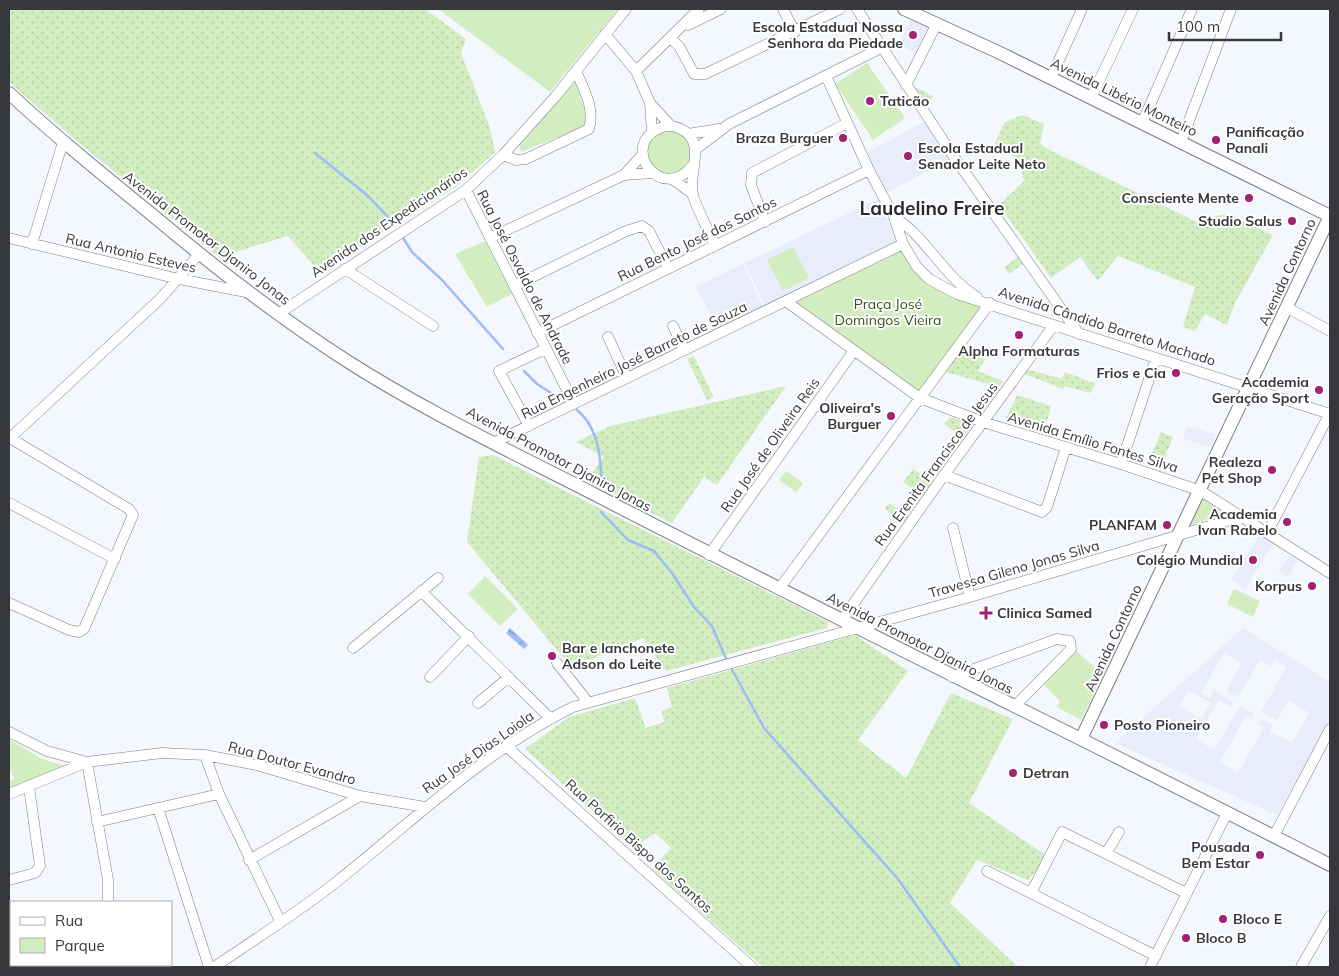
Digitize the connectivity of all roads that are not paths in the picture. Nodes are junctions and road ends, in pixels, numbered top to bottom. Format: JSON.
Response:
{"nodes":[{"id":1,"x":626,"y":9,"type":"edge"},
{"id":2,"x":699,"y":9,"type":"edge"},
{"id":3,"x":720,"y":9,"type":"edge"},
{"id":4,"x":783,"y":9,"type":"edge"},
{"id":5,"x":840,"y":9,"type":"edge"},
{"id":6,"x":857,"y":9,"type":"edge"},
{"id":7,"x":904,"y":9,"type":"edge"},
{"id":8,"x":1082,"y":9,"type":"edge"},
{"id":9,"x":1133,"y":9,"type":"edge"},
{"id":10,"x":1192,"y":9,"type":"edge"},
{"id":11,"x":1231,"y":9,"type":"edge"},
{"id":12,"x":937,"y":23,"type":"junction"},
{"id":13,"x":680,"y":28,"type":"junction"},
{"id":14,"x":795,"y":32,"type":"junction"},
{"id":15,"x":605,"y":34,"type":"junction"},
{"id":16,"x":670,"y":38,"type":"junction"},
{"id":17,"x":881,"y":48,"type":"junction"},
{"id":18,"x":576,"y":71,"type":"junction"},
{"id":19,"x":636,"y":71,"type":"junction"},
{"id":20,"x":826,"y":76,"type":"junction"},
{"id":21,"x":1051,"y":78,"type":"junction"},
{"id":22,"x":906,"y":85,"type":"junction"},
{"id":23,"x":9,"y":94,"type":"edge"},
{"id":24,"x":1091,"y":98,"type":"junction"},
{"id":25,"x":650,"y":103,"type":"junction"},
{"id":26,"x":847,"y":123,"type":"junction"},
{"id":27,"x":1142,"y":123,"type":"junction"},
{"id":28,"x":671,"y":126,"type":"junction"},
{"id":29,"x":720,"y":129,"type":"junction"},
{"id":30,"x":652,"y":132,"type":"junction"},
{"id":31,"x":688,"y":134,"type":"junction"},
{"id":32,"x":63,"y":142,"type":"junction"},
{"id":33,"x":1181,"y":142,"type":"junction"},
{"id":34,"x":696,"y":148,"type":"junction"},
{"id":35,"x":643,"y":154,"type":"junction"},
{"id":36,"x":503,"y":155,"type":"junction"},
{"id":37,"x":692,"y":166,"type":"junction"},
{"id":38,"x":869,"y":170,"type":"junction"},
{"id":39,"x":653,"y":173,"type":"junction"},
{"id":40,"x":624,"y":175,"type":"junction"},
{"id":41,"x":672,"y":179,"type":"junction"},
{"id":42,"x":466,"y":190,"type":"junction"},
{"id":43,"x":693,"y":194,"type":"junction"},
{"id":44,"x":1330,"y":216,"type":"edge"},
{"id":45,"x":765,"y":222,"type":"junction"},
{"id":46,"x":901,"y":227,"type":"junction"},
{"id":47,"x":9,"y":238,"type":"edge"},
{"id":48,"x":490,"y":238,"type":"junction"},
{"id":49,"x":32,"y":244,"type":"junction"},
{"id":50,"x":903,"y":244,"type":"junction"},
{"id":51,"x":715,"y":246,"type":"junction"},
{"id":52,"x":199,"y":254,"type":"junction"},
{"id":53,"x":668,"y":268,"type":"junction"},
{"id":54,"x":345,"y":269,"type":"junction"},
{"id":55,"x":179,"y":279,"type":"junction"},
{"id":56,"x":514,"y":286,"type":"junction"},
{"id":57,"x":246,"y":292,"type":"junction"},
{"id":58,"x":787,"y":302,"type":"junction"},
{"id":59,"x":987,"y":302,"type":"junction"},
{"id":60,"x":1288,"y":308,"type":"junction"},
{"id":61,"x":278,"y":314,"type":"junction"},
{"id":62,"x":1054,"y":325,"type":"junction"},
{"id":63,"x":432,"y":326,"type":"dead end"},
{"id":64,"x":673,"y":326,"type":"dead end"},
{"id":65,"x":1330,"y":331,"type":"edge"},
{"id":66,"x":537,"y":333,"type":"junction"},
{"id":67,"x":1079,"y":334,"type":"junction"},
{"id":68,"x":608,"y":337,"type":"dead end"},
{"id":69,"x":546,"y":349,"type":"junction"},
{"id":70,"x":684,"y":350,"type":"junction"},
{"id":71,"x":853,"y":352,"type":"junction"},
{"id":72,"x":1156,"y":358,"type":"junction"},
{"id":73,"x":628,"y":378,"type":"junction"},
{"id":74,"x":1250,"y":387,"type":"junction"},
{"id":75,"x":920,"y":398,"type":"junction"},
{"id":76,"x":574,"y":404,"type":"junction"},
{"id":77,"x":1330,"y":414,"type":"edge"},
{"id":78,"x":983,"y":422,"type":"junction"},
{"id":79,"x":529,"y":426,"type":"junction"},
{"id":80,"x":9,"y":438,"type":"edge"},
{"id":81,"x":493,"y":444,"type":"junction"},
{"id":82,"x":1066,"y":448,"type":"junction"},
{"id":83,"x":1121,"y":464,"type":"junction"},
{"id":84,"x":944,"y":475,"type":"junction"},
{"id":85,"x":1201,"y":491,"type":"junction"},
{"id":86,"x":9,"y":503,"type":"edge"},
{"id":87,"x":1240,"y":517,"type":"junction"},
{"id":88,"x":953,"y":528,"type":"dead end"},
{"id":89,"x":1267,"y":533,"type":"junction"},
{"id":90,"x":1178,"y":536,"type":"junction"},
{"id":91,"x":709,"y":555,"type":"junction"},
{"id":92,"x":115,"y":559,"type":"junction"},
{"id":93,"x":1330,"y":572,"type":"edge"},
{"id":94,"x":438,"y":578,"type":"dead end"},
{"id":95,"x":779,"y":589,"type":"junction"},
{"id":96,"x":421,"y":591,"type":"junction"},
{"id":97,"x":970,"y":597,"type":"junction"},
{"id":98,"x":9,"y":603,"type":"edge"},
{"id":99,"x":842,"y":620,"type":"junction"},
{"id":100,"x":858,"y":628,"type":"junction"},
{"id":101,"x":469,"y":636,"type":"junction"},
{"id":102,"x":353,"y":648,"type":"dead end"},
{"id":103,"x":557,"y":663,"type":"dead end"},
{"id":104,"x":952,"y":676,"type":"junction"},
{"id":105,"x":430,"y":677,"type":"dead end"},
{"id":106,"x":509,"y":677,"type":"junction"},
{"id":107,"x":588,"y":702,"type":"junction"},
{"id":108,"x":478,"y":703,"type":"dead end"},
{"id":109,"x":1014,"y":707,"type":"junction"},
{"id":110,"x":550,"y":718,"type":"junction"},
{"id":111,"x":1330,"y":728,"type":"edge"},
{"id":112,"x":9,"y":732,"type":"edge"},
{"id":113,"x":1081,"y":739,"type":"junction"},
{"id":114,"x":506,"y":746,"type":"junction"},
{"id":115,"x":206,"y":755,"type":"junction"},
{"id":116,"x":87,"y":762,"type":"junction"},
{"id":117,"x":29,"y":787,"type":"junction"},
{"id":118,"x":9,"y":794,"type":"edge"},
{"id":119,"x":219,"y":794,"type":"junction"},
{"id":120,"x":360,"y":796,"type":"junction"},
{"id":121,"x":425,"y":807,"type":"junction"},
{"id":122,"x":158,"y":808,"type":"junction"},
{"id":123,"x":1227,"y":813,"type":"junction"},
{"id":124,"x":97,"y":822,"type":"junction"},
{"id":125,"x":1119,"y":832,"type":"dead end"},
{"id":126,"x":1274,"y":836,"type":"junction"},
{"id":127,"x":1107,"y":852,"type":"junction"},
{"id":128,"x":249,"y":860,"type":"junction"},
{"id":129,"x":1330,"y":865,"type":"edge"},
{"id":130,"x":988,"y":871,"type":"dead end"},
{"id":131,"x":9,"y":880,"type":"edge"},
{"id":132,"x":1031,"y":893,"type":"junction"},
{"id":133,"x":1186,"y":893,"type":"junction"},
{"id":134,"x":108,"y":901,"type":"edge"},
{"id":135,"x":1330,"y":916,"type":"edge"},
{"id":136,"x":280,"y":921,"type":"junction"},
{"id":137,"x":1156,"y":956,"type":"junction"},
{"id":138,"x":209,"y":967,"type":"edge"},
{"id":139,"x":214,"y":967,"type":"edge"},
{"id":140,"x":752,"y":967,"type":"edge"},
{"id":141,"x":1150,"y":967,"type":"edge"},
{"id":142,"x":1301,"y":967,"type":"edge"}],
"edges":[{"from":1,"to":15,"type":"street","name":"Avenida dos Expedicionários"},
{"from":2,"to":13,"type":"street"},
{"from":3,"to":13,"type":"street"},
{"from":4,"to":14,"type":"street"},
{"from":5,"to":14,"type":"street"},
{"from":6,"to":17,"type":"street"},
{"from":7,"to":12,"type":"main road","name":"Avenida Libério Monteiro"},
{"from":8,"to":21,"type":"street"},
{"from":9,"to":24,"type":"street"},
{"from":10,"to":27,"type":"street"},
{"from":11,"to":33,"type":"street"},
{"from":12,"to":21,"type":"main road","name":"Avenida Libério Monteiro"},
{"from":12,"to":22,"type":"street"},
{"from":13,"to":16,"type":"street"},
{"from":14,"to":16,"type":"street"},
{"from":15,"to":18,"type":"street","name":"Avenida dos Expedicionários"},
{"from":15,"to":19,"type":"street"},
{"from":16,"to":19,"type":"street"},
{"from":17,"to":20,"type":"street"},
{"from":17,"to":22,"type":"street"},
{"from":18,"to":36,"type":"street","name":"Avenida dos Expedicionários"},
{"from":18,"to":36,"type":"street"},
{"from":19,"to":25,"type":"street"},
{"from":20,"to":26,"type":"street"},
{"from":20,"to":29,"type":"street"},
{"from":21,"to":24,"type":"main road","name":"Avenida Libério Monteiro"},
{"from":22,"to":67,"type":"street"},
{"from":23,"to":32,"type":"main road","name":"Avenida Promotor Djaniro Jonas"},
{"from":24,"to":27,"type":"main road","name":"Avenida Libério Monteiro"},
{"from":25,"to":28,"type":"street"},
{"from":25,"to":30,"type":"street"},
{"from":26,"to":38,"type":"street"},
{"from":26,"to":45,"type":"street"},
{"from":27,"to":33,"type":"main road","name":"Avenida Libério Monteiro"},
{"from":28,"to":30,"type":"street"},
{"from":28,"to":31,"type":"street"},
{"from":29,"to":31,"type":"street"},
{"from":29,"to":34,"type":"street"},
{"from":30,"to":35,"type":"street"},
{"from":31,"to":34,"type":"street"},
{"from":32,"to":49,"type":"street"},
{"from":32,"to":52,"type":"main road","name":"Avenida Promotor Djaniro Jonas"},
{"from":33,"to":44,"type":"main road","name":"Avenida Libério Monteiro"},
{"from":34,"to":37,"type":"street"},
{"from":35,"to":39,"type":"street"},
{"from":35,"to":40,"type":"street"},
{"from":36,"to":42,"type":"street","name":"Avenida dos Expedicionários"},
{"from":37,"to":41,"type":"street"},
{"from":37,"to":43,"type":"street"},
{"from":38,"to":45,"type":"street","name":"Rua Bento José dos Santos"},
{"from":38,"to":46,"type":"street"},
{"from":39,"to":40,"type":"street"},
{"from":39,"to":41,"type":"street"},
{"from":40,"to":48,"type":"street"},
{"from":41,"to":43,"type":"street"},
{"from":42,"to":48,"type":"street","name":"Rua José Osvaldo de Andrade"},
{"from":42,"to":54,"type":"street","name":"Avenida dos Expedicionários"},
{"from":43,"to":51,"type":"street"},
{"from":44,"to":60,"type":"main road","name":"Avenida Contorno"},
{"from":45,"to":51,"type":"street","name":"Rua Bento José dos Santos"},
{"from":46,"to":50,"type":"street"},
{"from":46,"to":59,"type":"street"},
{"from":47,"to":49,"type":"street","name":"Rua Antonio Esteves"},
{"from":48,"to":56,"type":"street","name":"Rua José Osvaldo de Andrade"},
{"from":49,"to":55,"type":"street","name":"Rua Antonio Esteves"},
{"from":50,"to":58,"type":"street"},
{"from":50,"to":59,"type":"street"},
{"from":51,"to":53,"type":"street","name":"Rua Bento José dos Santos"},
{"from":52,"to":55,"type":"street"},
{"from":52,"to":57,"type":"main road","name":"Avenida Promotor Djaniro Jonas"},
{"from":53,"to":56,"type":"street"},
{"from":53,"to":66,"type":"street","name":"Rua Bento José dos Santos"},
{"from":54,"to":61,"type":"street","name":"Avenida dos Expedicionários"},
{"from":54,"to":63,"type":"street"},
{"from":55,"to":57,"type":"street","name":"Rua Antonio Esteves"},
{"from":55,"to":80,"type":"street"},
{"from":56,"to":66,"type":"street","name":"Rua José Osvaldo de Andrade"},
{"from":57,"to":61,"type":"main road","name":"Avenida Promotor Djaniro Jonas"},
{"from":58,"to":70,"type":"street","name":"Rua Engenheiro José Barreto de Souza"},
{"from":58,"to":71,"type":"street"},
{"from":59,"to":62,"type":"street","name":"Avenida Cândido Barreto Machado"},
{"from":59,"to":75,"type":"street"},
{"from":60,"to":65,"type":"street"},
{"from":60,"to":74,"type":"main road","name":"Avenida Contorno"},
{"from":61,"to":81,"type":"main road","name":"Avenida Promotor Djaniro Jonas"},
{"from":62,"to":67,"type":"street","name":"Avenida Cândido Barreto Machado"},
{"from":62,"to":78,"type":"street","name":"Rua Erenita Francisco de Jesus"},
{"from":64,"to":70,"type":"street"},
{"from":66,"to":69,"type":"street","name":"Rua José Osvaldo de Andrade"},
{"from":67,"to":72,"type":"street","name":"Avenida Cândido Barreto Machado"},
{"from":68,"to":73,"type":"street"},
{"from":69,"to":76,"type":"street","name":"Rua José Osvaldo de Andrade"},
{"from":69,"to":79,"type":"street"},
{"from":70,"to":73,"type":"street","name":"Rua Engenheiro José Barreto de Souza"},
{"from":71,"to":75,"type":"street"},
{"from":71,"to":91,"type":"street","name":"Rua José de Oliveira Reis"},
{"from":72,"to":74,"type":"street","name":"Avenida Cândido Barreto Machado"},
{"from":72,"to":83,"type":"street"},
{"from":73,"to":76,"type":"street","name":"Rua Engenheiro José Barreto de Souza"},
{"from":74,"to":77,"type":"street","name":"Avenida Cândido Barreto Machado"},
{"from":74,"to":85,"type":"main road","name":"Avenida Contorno"},
{"from":75,"to":78,"type":"street","name":"Avenida Emílio Fontes Silva"},
{"from":75,"to":95,"type":"street"},
{"from":76,"to":79,"type":"street","name":"Rua Engenheiro José Barreto de Souza"},
{"from":77,"to":89,"type":"street"},
{"from":78,"to":82,"type":"street","name":"Avenida Emílio Fontes Silva"},
{"from":78,"to":84,"type":"street","name":"Rua Erenita Francisco de Jesus"},
{"from":79,"to":81,"type":"street","name":"Rua Engenheiro José Barreto de Souza"},
{"from":80,"to":92,"type":"street"},
{"from":81,"to":91,"type":"main road","name":"Avenida Promotor Djaniro Jonas"},
{"from":82,"to":83,"type":"street","name":"Avenida Emílio Fontes Silva"},
{"from":82,"to":84,"type":"street"},
{"from":83,"to":85,"type":"street","name":"Avenida Emílio Fontes Silva"},
{"from":84,"to":99,"type":"street","name":"Rua Erenita Francisco de Jesus"},
{"from":85,"to":87,"type":"street","name":"Avenida Emílio Fontes Silva"},
{"from":85,"to":90,"type":"main road","name":"Avenida Contorno"},
{"from":86,"to":92,"type":"street"},
{"from":87,"to":89,"type":"street","name":"Avenida Emílio Fontes Silva"},
{"from":87,"to":90,"type":"street","name":"Travessa Gileno Jonas Silva"},
{"from":88,"to":97,"type":"street"},
{"from":89,"to":93,"type":"street","name":"Avenida Emílio Fontes Silva"},
{"from":90,"to":97,"type":"street","name":"Travessa Gileno Jonas Silva"},
{"from":90,"to":113,"type":"main road","name":"Avenida Contorno"},
{"from":91,"to":95,"type":"main road","name":"Avenida Promotor Djaniro Jonas"},
{"from":92,"to":98,"type":"street"},
{"from":94,"to":96,"type":"street"},
{"from":95,"to":99,"type":"main road","name":"Avenida Promotor Djaniro Jonas"},
{"from":96,"to":101,"type":"street"},
{"from":96,"to":102,"type":"street"},
{"from":97,"to":100,"type":"street","name":"Travessa Gileno Jonas Silva"},
{"from":99,"to":100,"type":"main road","name":"Avenida Promotor Djaniro Jonas"},
{"from":100,"to":104,"type":"main road","name":"Avenida Promotor Djaniro Jonas"},
{"from":100,"to":107,"type":"street","name":"Rua José Dias Loiola"},
{"from":101,"to":105,"type":"street"},
{"from":101,"to":106,"type":"street"},
{"from":103,"to":107,"type":"street"},
{"from":104,"to":109,"type":"main road","name":"Avenida Promotor Djaniro Jonas"},
{"from":104,"to":109,"type":"street"},
{"from":106,"to":108,"type":"street"},
{"from":106,"to":110,"type":"street"},
{"from":107,"to":110,"type":"street","name":"Rua José Dias Loiola"},
{"from":109,"to":113,"type":"main road","name":"Avenida Promotor Djaniro Jonas"},
{"from":110,"to":114,"type":"street","name":"Rua José Dias Loiola"},
{"from":111,"to":126,"type":"street"},
{"from":112,"to":116,"type":"street","name":"Rua Doutor Evandro"},
{"from":113,"to":123,"type":"main road"},
{"from":114,"to":121,"type":"street","name":"Rua José Dias Loiola"},
{"from":114,"to":140,"type":"street","name":"Rua Porfirio Bispo dos Santos"},
{"from":115,"to":116,"type":"street","name":"Rua Doutor Evandro"},
{"from":115,"to":119,"type":"street"},
{"from":115,"to":120,"type":"street","name":"Rua Doutor Evandro"},
{"from":116,"to":117,"type":"street"},
{"from":116,"to":124,"type":"street"},
{"from":117,"to":118,"type":"street"},
{"from":117,"to":131,"type":"street"},
{"from":119,"to":122,"type":"street"},
{"from":119,"to":128,"type":"street"},
{"from":120,"to":121,"type":"street","name":"Rua Doutor Evandro"},
{"from":120,"to":128,"type":"street"},
{"from":121,"to":136,"type":"street","name":"Rua José Dias Loiola"},
{"from":122,"to":124,"type":"street"},
{"from":122,"to":138,"type":"street"},
{"from":123,"to":126,"type":"main road"},
{"from":123,"to":133,"type":"street"},
{"from":124,"to":134,"type":"street"},
{"from":125,"to":127,"type":"street"},
{"from":126,"to":129,"type":"main road"},
{"from":127,"to":132,"type":"street"},
{"from":127,"to":133,"type":"street"},
{"from":128,"to":136,"type":"street"},
{"from":130,"to":132,"type":"street"},
{"from":132,"to":137,"type":"street"},
{"from":133,"to":137,"type":"street"},
{"from":135,"to":142,"type":"street"},
{"from":136,"to":139,"type":"street","name":"Rua José Dias Loiola"},
{"from":137,"to":141,"type":"street"}]}
